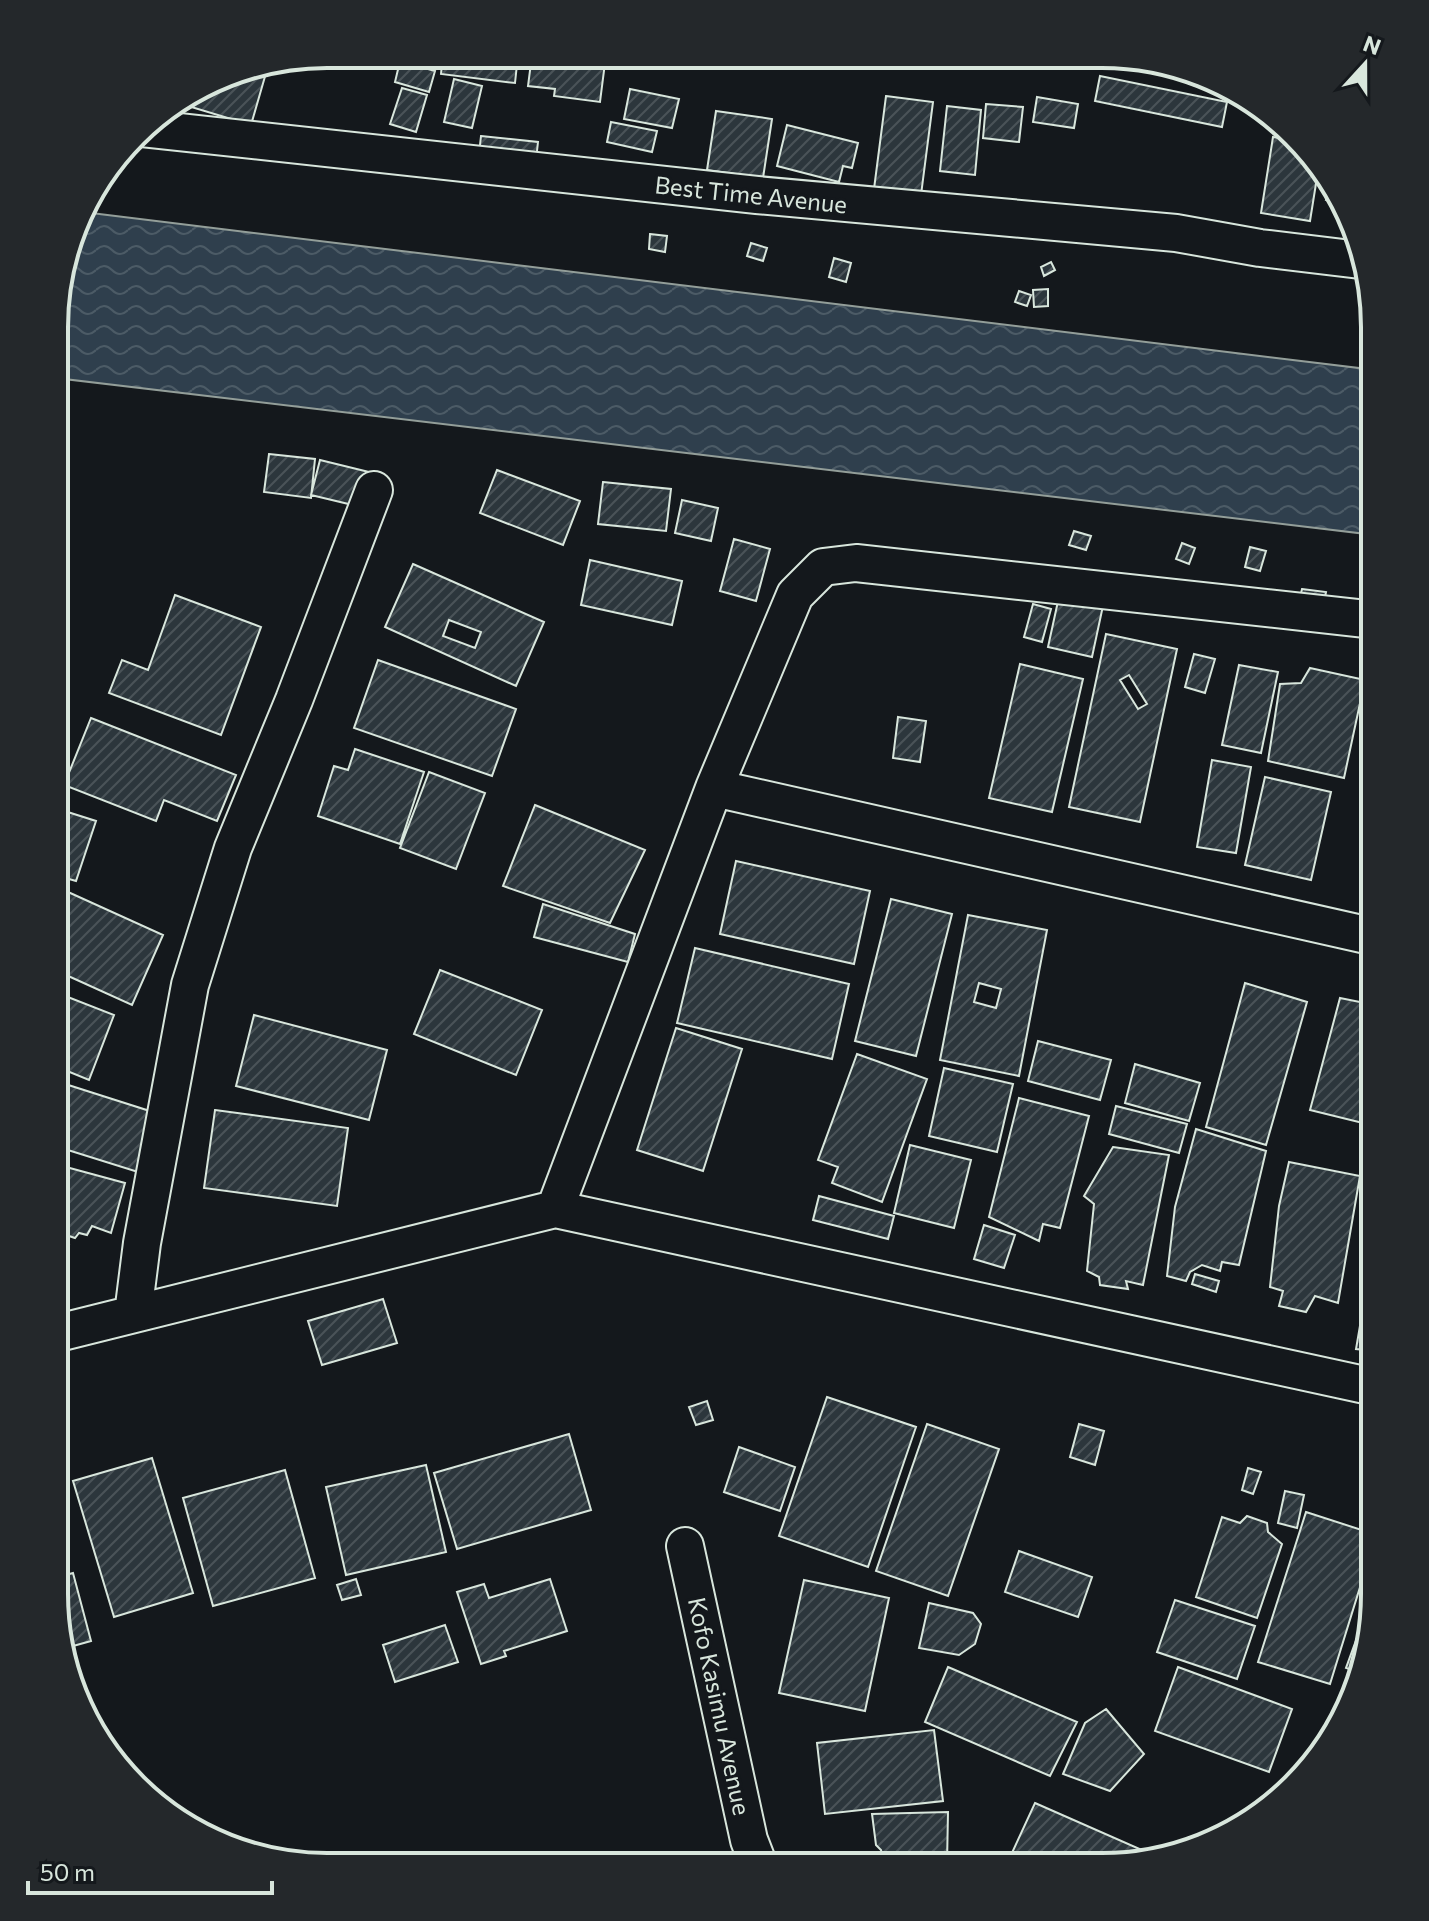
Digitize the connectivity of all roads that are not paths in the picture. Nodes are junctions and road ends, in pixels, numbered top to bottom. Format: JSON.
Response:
{"nodes":[{"id":1,"x":159,"y":130,"type":"edge"},
{"id":2,"x":1351,"y":259,"type":"edge"},
{"id":3,"x":374,"y":490,"type":"dead end"},
{"id":4,"x":1361,"y":618,"type":"edge"},
{"id":5,"x":714,"y":788,"type":"junction"},
{"id":6,"x":1361,"y":934,"type":"edge"},
{"id":7,"x":555,"y":1209,"type":"junction"},
{"id":8,"x":133,"y":1314,"type":"junction"},
{"id":9,"x":68,"y":1330,"type":"edge"},
{"id":10,"x":1360,"y":1384,"type":"edge"},
{"id":11,"x":685,"y":1546,"type":"dead end"},
{"id":12,"x":754,"y":1853,"type":"edge"}],
"edges":[{"from":1,"to":2,"type":"street","name":"Best Time Avenue"},
{"from":3,"to":8,"type":"street"},
{"from":4,"to":5,"type":"street"},
{"from":5,"to":6,"type":"street"},
{"from":5,"to":7,"type":"street"},
{"from":7,"to":8,"type":"street"},
{"from":7,"to":10,"type":"street"},
{"from":8,"to":9,"type":"street"},
{"from":11,"to":12,"type":"street","name":"Kofo Kasimu Avenue"}]}
